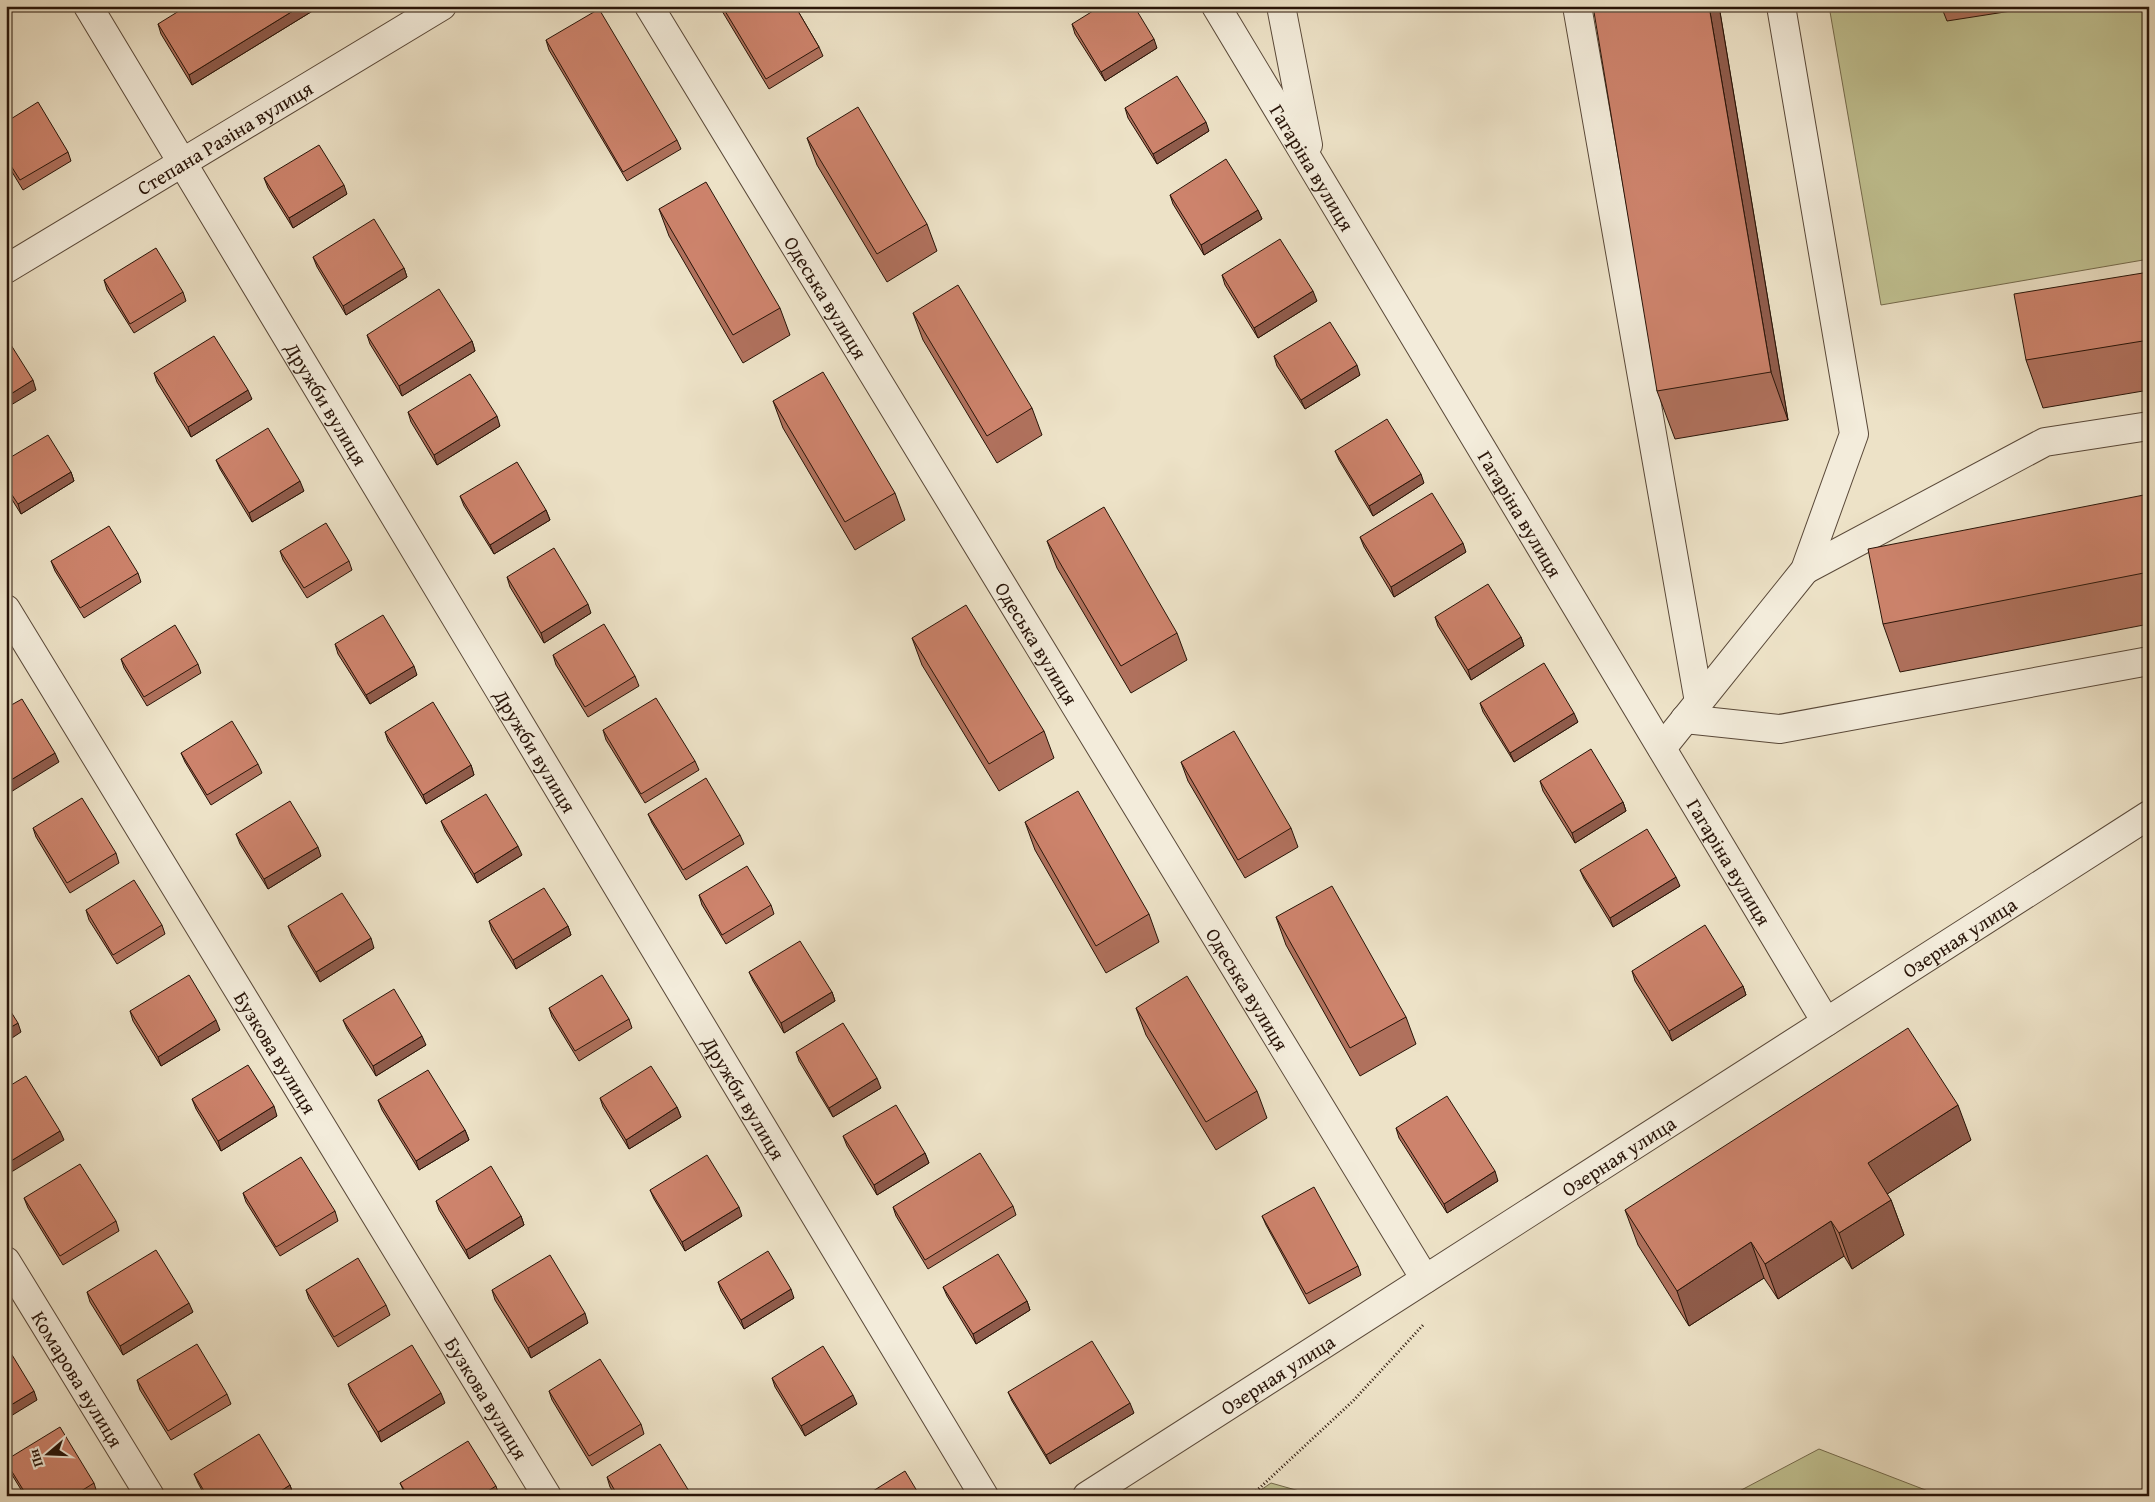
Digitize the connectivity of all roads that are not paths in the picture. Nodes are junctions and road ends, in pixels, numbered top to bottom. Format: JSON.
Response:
{"nodes":[{"id":1,"x":88,"y":6,"type":"edge"},
{"id":2,"x":442,"y":6,"type":"edge"},
{"id":3,"x":649,"y":6,"type":"edge"},
{"id":4,"x":1216,"y":6,"type":"edge"},
{"id":5,"x":1281,"y":6,"type":"edge"},
{"id":6,"x":1577,"y":6,"type":"edge"},
{"id":7,"x":1781,"y":6,"type":"edge"},
{"id":8,"x":182,"y":164,"type":"junction"},
{"id":9,"x":1311,"y":164,"type":"junction"},
{"id":10,"x":6,"y":269,"type":"edge"},
{"id":11,"x":2149,"y":426,"type":"edge"},
{"id":12,"x":1805,"y":570,"type":"junction"},
{"id":13,"x":6,"y":609,"type":"edge"},
{"id":14,"x":2149,"y":661,"type":"edge"},
{"id":15,"x":1692,"y":710,"type":"junction"},
{"id":16,"x":1662,"y":748,"type":"junction"},
{"id":17,"x":2149,"y":815,"type":"edge"},
{"id":18,"x":1826,"y":1022,"type":"junction"},
{"id":19,"x":6,"y":1261,"type":"edge"},
{"id":20,"x":1425,"y":1279,"type":"junction"},
{"id":21,"x":150,"y":1496,"type":"edge"},
{"id":22,"x":547,"y":1496,"type":"edge"},
{"id":23,"x":984,"y":1496,"type":"edge"},
{"id":24,"x":1087,"y":1496,"type":"edge"}],
"edges":[{"from":1,"to":8,"type":"street","name":"Дружби вулиця"},
{"from":2,"to":8,"type":"street","name":"Степана Разіна вулиця"},
{"from":3,"to":20,"type":"street","name":"Одеська вулиця"},
{"from":4,"to":9,"type":"street","name":"Гагаріна вулиця"},
{"from":5,"to":9,"type":"street"},
{"from":6,"to":15,"type":"street"},
{"from":7,"to":12,"type":"street"},
{"from":8,"to":10,"type":"street","name":"Степана Разіна вулиця"},
{"from":8,"to":23,"type":"street","name":"Дружби вулиця"},
{"from":9,"to":16,"type":"street","name":"Гагаріна вулиця"},
{"from":11,"to":12,"type":"street"},
{"from":12,"to":15,"type":"street"},
{"from":13,"to":22,"type":"street","name":"Бузкова вулиця"},
{"from":14,"to":15,"type":"street"},
{"from":15,"to":16,"type":"street"},
{"from":16,"to":18,"type":"street","name":"Гагаріна вулиця"},
{"from":17,"to":18,"type":"street","name":"Озерная улица"},
{"from":18,"to":20,"type":"street","name":"Озерная улица"},
{"from":19,"to":21,"type":"street","name":"Комарова вулиця"},
{"from":20,"to":24,"type":"street","name":"Озерная улица"}]}
